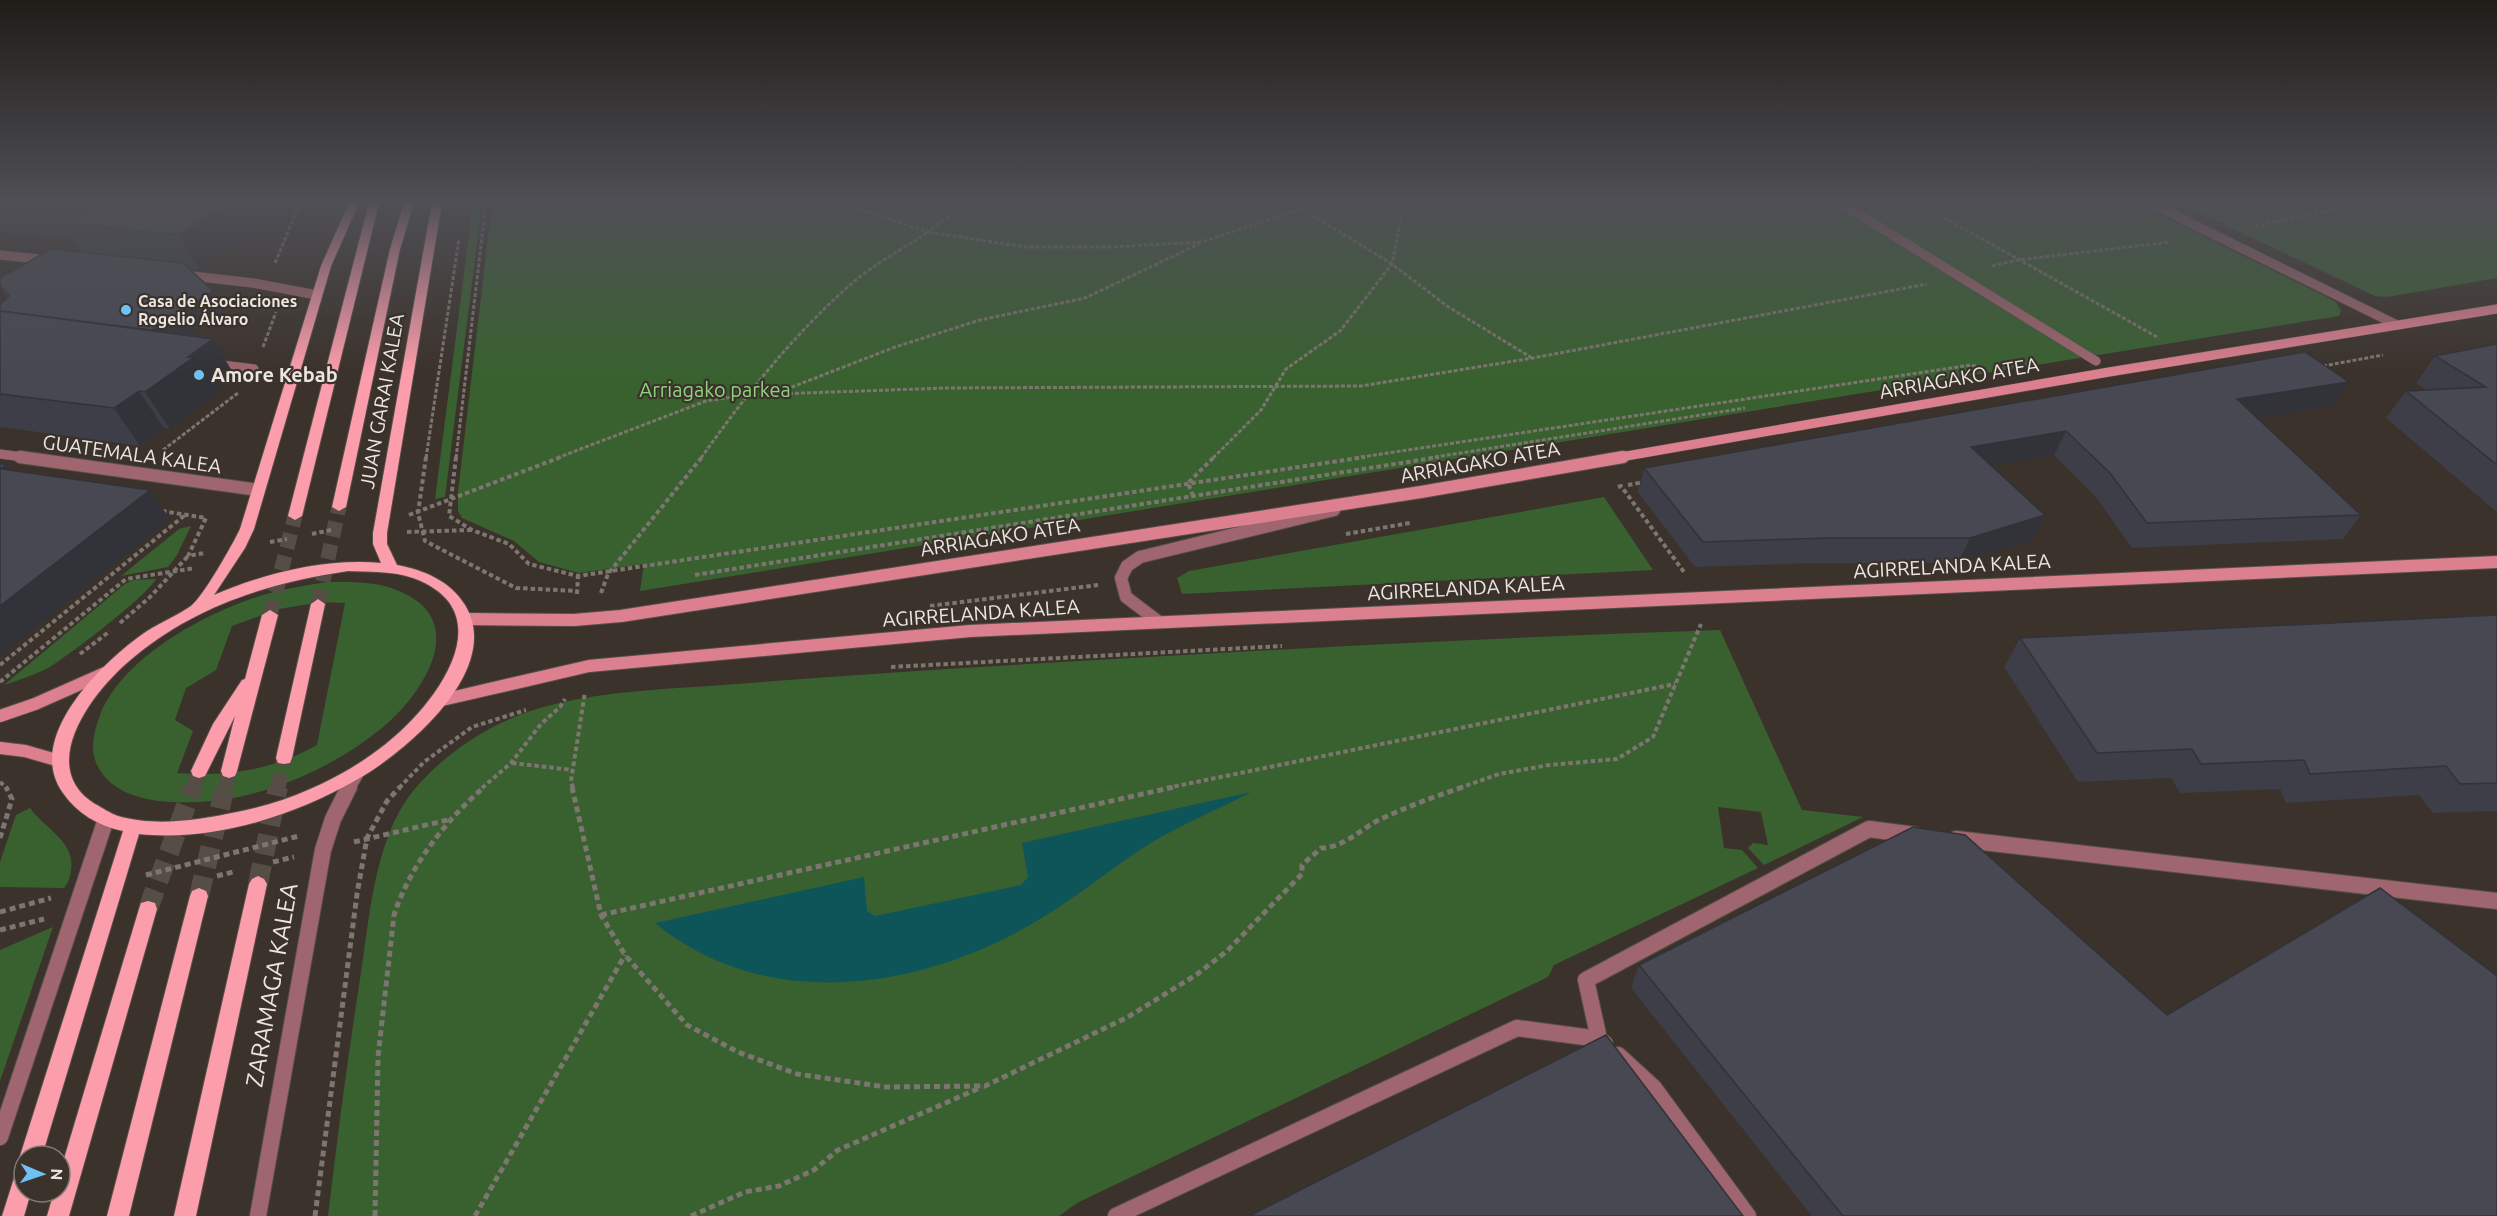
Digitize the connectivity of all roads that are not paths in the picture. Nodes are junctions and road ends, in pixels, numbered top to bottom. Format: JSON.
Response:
{"nodes":[{"id":1,"x":46,"y":260,"type":"edge"},
{"id":2,"x":329,"y":260,"type":"edge"},
{"id":3,"x":360,"y":260,"type":"edge"},
{"id":4,"x":393,"y":260,"type":"edge"},
{"id":5,"x":427,"y":260,"type":"edge"},
{"id":6,"x":1935,"y":260,"type":"edge"},
{"id":7,"x":2265,"y":260,"type":"edge"},
{"id":8,"x":58,"y":261,"type":"edge"},
{"id":9,"x":173,"y":274,"type":"edge"},
{"id":10,"x":317,"y":295,"type":"junction"},
{"id":11,"x":2497,"y":309,"type":"edge"},
{"id":12,"x":2397,"y":325,"type":"junction"},
{"id":13,"x":2096,"y":361,"type":"dead end"},
{"id":14,"x":208,"y":363,"type":"edge"},
{"id":15,"x":254,"y":369,"type":"dead end"},
{"id":16,"x":0,"y":454,"type":"edge"},
{"id":17,"x":259,"y":490,"type":"junction"},
{"id":18,"x":1388,"y":497,"type":"junction"},
{"id":19,"x":339,"y":507,"type":"tunnel mouth"},
{"id":20,"x":295,"y":516,"type":"tunnel mouth"},
{"id":21,"x":2497,"y":562,"type":"edge"},
{"id":22,"x":391,"y":568,"type":"junction"},
{"id":23,"x":318,"y":604,"type":"tunnel mouth"},
{"id":24,"x":198,"y":608,"type":"junction"},
{"id":25,"x":270,"y":615,"type":"tunnel mouth"},
{"id":26,"x":466,"y":620,"type":"junction"},
{"id":27,"x":1160,"y":622,"type":"junction"},
{"id":28,"x":105,"y":673,"type":"junction"},
{"id":29,"x":255,"y":674,"type":"junction"},
{"id":30,"x":442,"y":700,"type":"junction"},
{"id":31,"x":0,"y":716,"type":"edge"},
{"id":32,"x":0,"y":748,"type":"edge"},
{"id":33,"x":284,"y":758,"type":"tunnel mouth"},
{"id":34,"x":60,"y":760,"type":"junction"},
{"id":35,"x":199,"y":771,"type":"tunnel mouth"},
{"id":36,"x":229,"y":771,"type":"tunnel mouth"},
{"id":37,"x":359,"y":771,"type":"junction"},
{"id":38,"x":106,"y":819,"type":"junction"},
{"id":39,"x":133,"y":826,"type":"junction"},
{"id":40,"x":258,"y":884,"type":"tunnel mouth"},
{"id":41,"x":204,"y":887,"type":"tunnel mouth"},
{"id":42,"x":2497,"y":901,"type":"edge"},
{"id":43,"x":148,"y":909,"type":"tunnel mouth"},
{"id":44,"x":1599,"y":1039,"type":"junction"},
{"id":45,"x":0,"y":1137,"type":"edge"},
{"id":46,"x":35,"y":1144,"type":"edge"},
{"id":47,"x":58,"y":1216,"type":"edge"},
{"id":48,"x":118,"y":1216,"type":"edge"},
{"id":49,"x":185,"y":1216,"type":"edge"},
{"id":50,"x":258,"y":1216,"type":"edge"},
{"id":51,"x":1116,"y":1216,"type":"edge"},
{"id":52,"x":1748,"y":1216,"type":"edge"}],
"edges":[{"from":1,"to":8,"type":"street"},
{"from":2,"to":10,"type":"main road"},
{"from":3,"to":20,"type":"main road"},
{"from":4,"to":19,"type":"main road","name":"JUAN GARAI KALEA"},
{"from":5,"to":22,"type":"main road","name":"JUAN GARAI KALEA"},
{"from":6,"to":13,"type":"street"},
{"from":7,"to":12,"type":"street"},
{"from":9,"to":10,"type":"street"},
{"from":10,"to":17,"type":"main road"},
{"from":11,"to":12,"type":"main road","name":"ARRIAGAKO ATEA"},
{"from":12,"to":18,"type":"main road","name":"ARRIAGAKO ATEA"},
{"from":14,"to":15,"type":"street"},
{"from":16,"to":17,"type":"street","name":"GUATEMALA KALEA"},
{"from":17,"to":24,"type":"main road"},
{"from":18,"to":26,"type":"main road","name":"ARRIAGAKO ATEA"},
{"from":18,"to":27,"type":"street"},
{"from":21,"to":27,"type":"main road","name":"AGIRRELANDA KALEA"},
{"from":22,"to":24,"type":"main road"},
{"from":22,"to":26,"type":"main road"},
{"from":23,"to":33,"type":"main road"},
{"from":24,"to":28,"type":"main road"},
{"from":25,"to":29,"type":"main road"},
{"from":26,"to":30,"type":"main road"},
{"from":27,"to":30,"type":"main road","name":"AGIRRELANDA KALEA"},
{"from":28,"to":31,"type":"main road"},
{"from":28,"to":34,"type":"main road"},
{"from":29,"to":35,"type":"main road"},
{"from":29,"to":36,"type":"main road"},
{"from":30,"to":37,"type":"main road"},
{"from":32,"to":34,"type":"main road"},
{"from":34,"to":38,"type":"main road"},
{"from":37,"to":39,"type":"main road"},
{"from":37,"to":50,"type":"street","name":"ZARAMAGA KALEA"},
{"from":38,"to":39,"type":"main road"},
{"from":38,"to":45,"type":"street"},
{"from":39,"to":46,"type":"main road"},
{"from":40,"to":49,"type":"main road","name":"ZARAMAGA KALEA"},
{"from":41,"to":48,"type":"main road"},
{"from":42,"to":44,"type":"street"},
{"from":43,"to":47,"type":"main road"},
{"from":44,"to":51,"type":"street"},
{"from":44,"to":52,"type":"street"}]}
